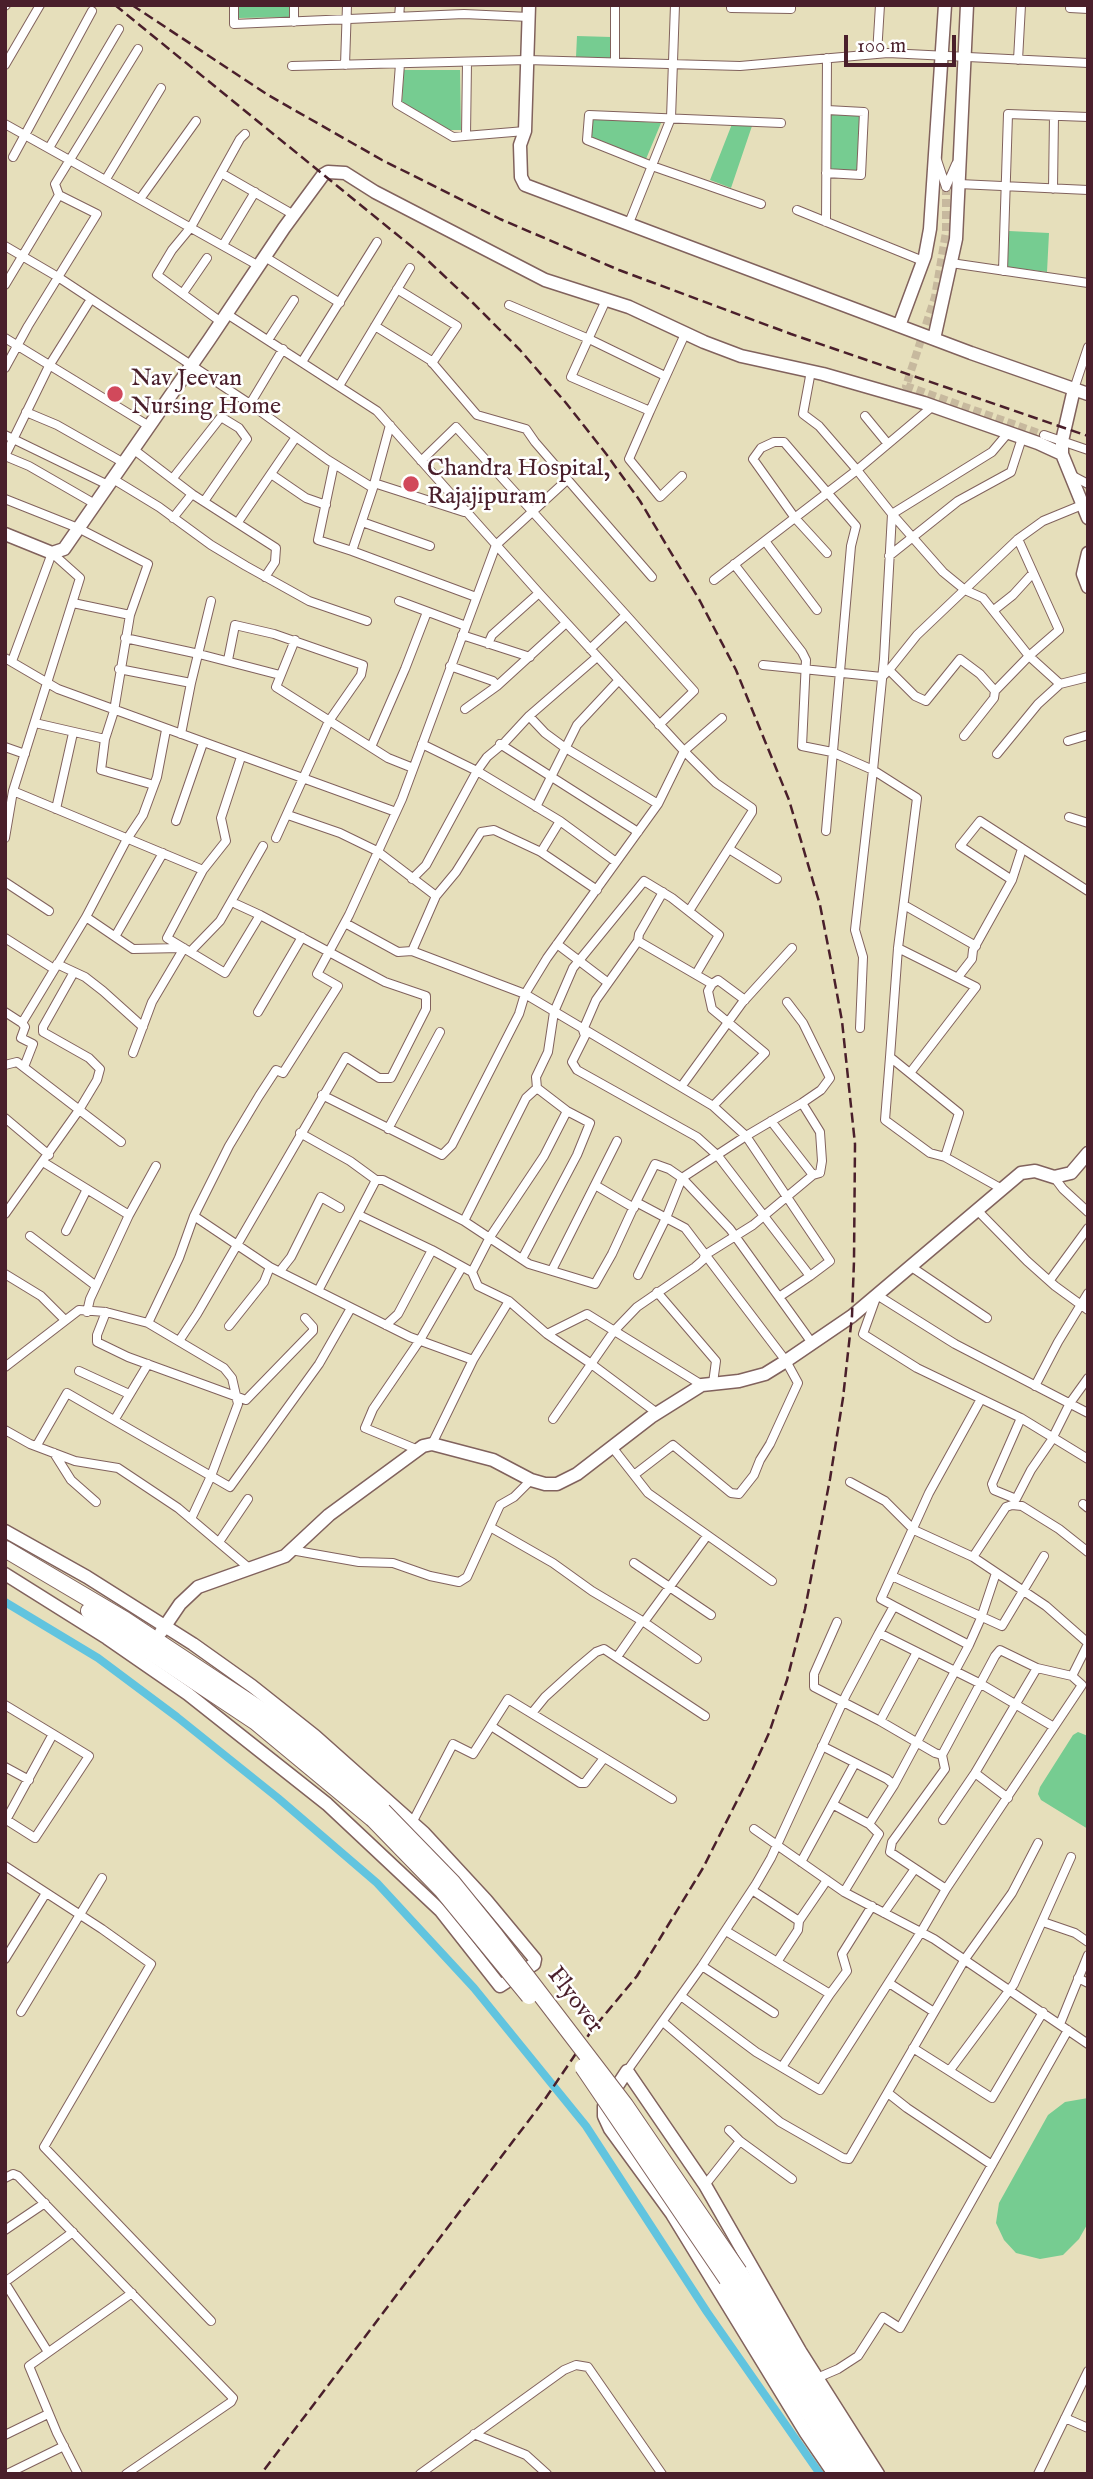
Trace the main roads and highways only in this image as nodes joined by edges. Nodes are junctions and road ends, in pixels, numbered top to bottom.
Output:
1 (5, 1549) edge
2 (5, 1561) edge
3 (102, 1619) junction
4 (107, 1638) road end
5 (214, 1687) junction
6 (188, 1694) road end
7 (733, 2276) junction
8 (847, 2474) edge
9 (863, 2474) edge

1 - 5 highway, Flyover
2 - 3 highway
3 - 4 highway
3 - 5 highway
5 - 6 highway
5 - 7 highway, Flyover, bridge
5 - 7 highway, Flyover, bridge
7 - 8 highway, Flyover
7 - 9 highway, Flyover

